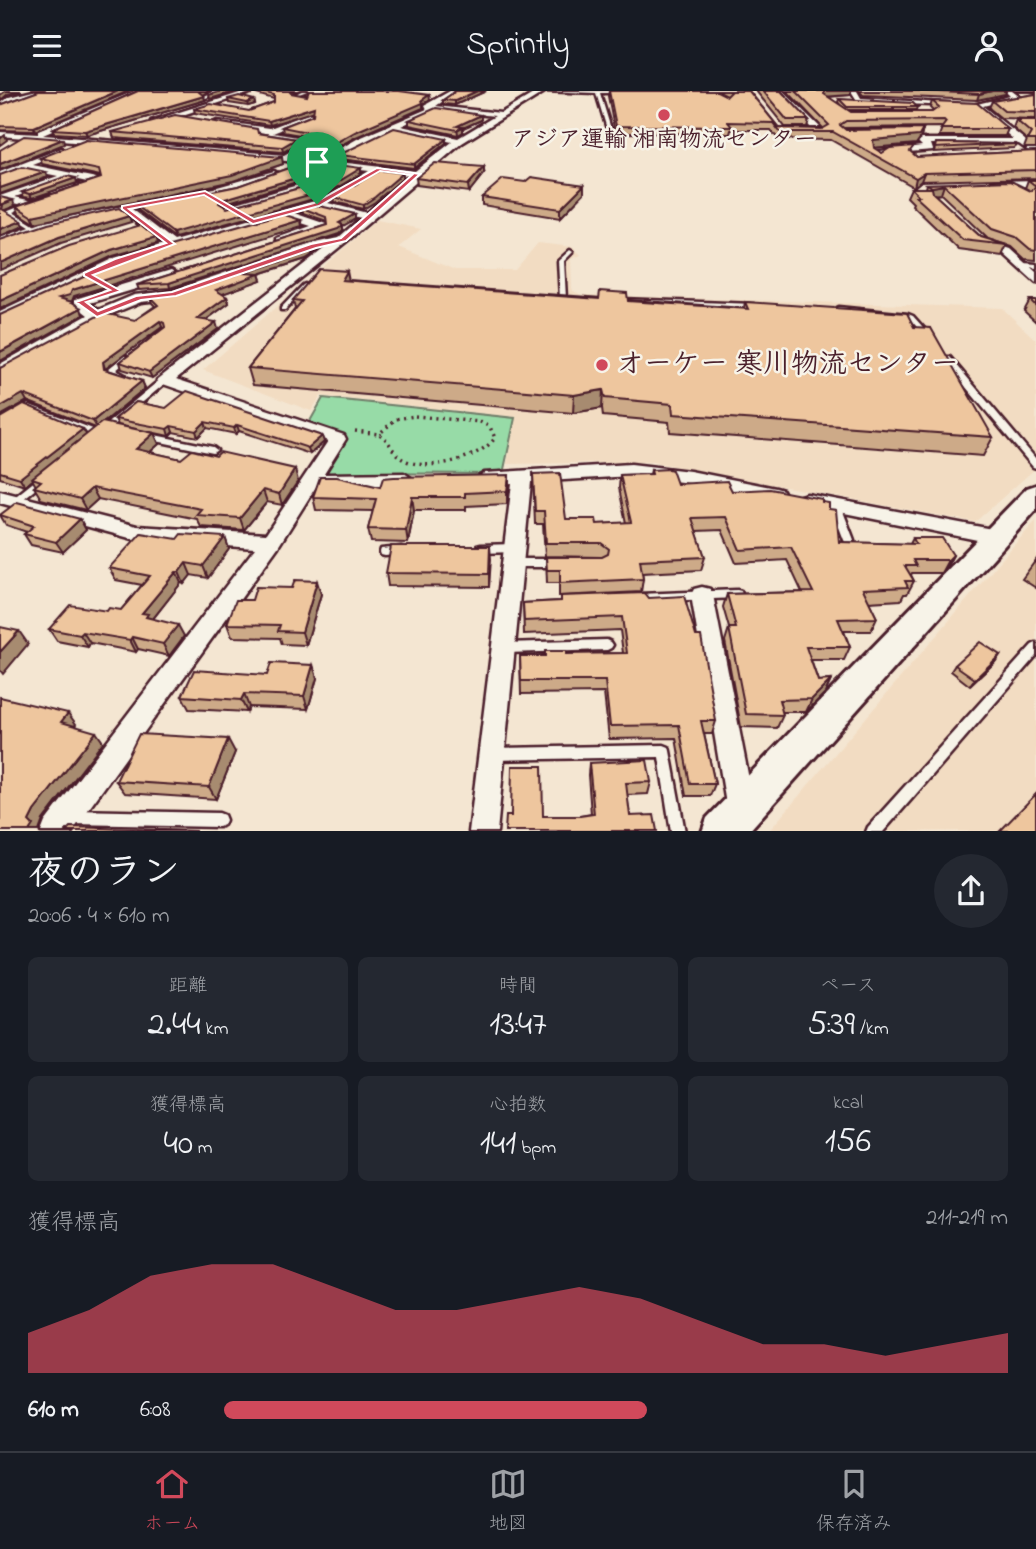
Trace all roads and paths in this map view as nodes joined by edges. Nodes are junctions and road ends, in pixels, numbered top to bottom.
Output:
1 (41, 91) edge
2 (141, 91) edge
3 (217, 91) edge
4 (253, 91) edge
5 (305, 91) edge
6 (455, 91) edge
7 (543, 91) edge
8 (779, 91) edge
9 (854, 91) edge
10 (1007, 91) edge
11 (597, 92) edge
12 (624, 92) edge
13 (240, 95) junction
14 (432, 96) edge
15 (1027, 96) edge
16 (307, 97) edge
17 (446, 97) junction
18 (1017, 97) junction
19 (848, 99) edge
20 (262, 100) edge
21 (858, 100) junction
22 (206, 101) junction
23 (876, 101) junction
24 (779, 102) edge
25 (790, 102) junction
26 (914, 102) junction
27 (977, 105) junction
28 (0, 107) edge
29 (435, 108) junction
30 (236, 109) edge
31 (886, 109) edge
32 (176, 115) junction
33 (310, 115) edge
34 (502, 115) junction
35 (930, 115) edge
36 (198, 119) edge
37 (209, 121) edge
38 (140, 125) edge
39 (395, 127) junction
40 (1009, 127) junction
41 (609, 129) dead end
42 (272, 131) junction
43 (116, 132) edge
44 (795, 132) edge
45 (912, 133) edge
46 (0, 134) edge
47 (31, 134) junction
48 (92, 139) junction
49 (459, 141) junction
50 (1036, 144) edge
51 (7, 146) edge
52 (1023, 146) junction
53 (1036, 153) edge
54 (930, 157) edge
55 (285, 158) junction
56 (309, 160) junction
57 (322, 162) junction
58 (23, 165) junction
59 (379, 169) junction
60 (417, 174) junction
61 (0, 175) edge
62 (68, 175) junction
63 (295, 175) edge
64 (318, 182) junction
65 (1036, 183) edge
66 (1007, 184) junction
67 (982, 185) edge
68 (72, 190) edge
69 (345, 190) junction
70 (1017, 190) edge
71 (205, 193) junction
72 (59, 195) edge
73 (33, 204) junction
74 (317, 204) junction
75 (228, 207) junction
76 (124, 208) junction
77 (283, 213) junction
78 (12, 214) junction
79 (368, 216) junction
80 (0, 220) edge
81 (253, 222) junction
82 (144, 225) junction
83 (35, 228) junction
84 (131, 228) edge
85 (973, 234) edge
86 (344, 239) junction
87 (0, 242) edge
88 (270, 243) edge
89 (171, 244) junction
90 (570, 252) dead end
91 (1030, 265) edge
92 (180, 272) edge
93 (87, 275) junction
94 (1036, 279) edge
95 (313, 280) edge
96 (117, 291) junction
97 (550, 297) edge
98 (563, 299) junction
99 (577, 299) edge
100 (618, 301) edge
101 (768, 306) edge
102 (823, 308) edge
103 (283, 309) dead end
104 (3, 313) edge
105 (97, 314) junction
106 (929, 338) edge
107 (938, 349) edge
108 (131, 355) edge
109 (0, 370) edge
110 (134, 379) edge
111 (146, 383) dead end
112 (162, 383) junction
113 (18, 411) edge
114 (102, 431) junction
115 (119, 431) edge
116 (132, 434) edge
117 (373, 434) dead end
118 (379, 434) junction
119 (88, 443) edge
120 (213, 450) dead end
121 (1036, 465) edge
122 (57, 468) edge
123 (522, 478) junction
124 (420, 479) edge
125 (460, 480) edge
126 (309, 481) junction
127 (1036, 494) edge
128 (8, 499) edge
129 (836, 506) junction
130 (997, 537) junction
131 (849, 540) edge
132 (271, 542) junction
133 (475, 549) edge
134 (411, 551) edge
135 (385, 552) dead end
136 (513, 555) junction
137 (562, 563) edge
138 (751, 594) edge
139 (702, 595) junction
140 (632, 599) edge
141 (607, 645) dead end
142 (503, 648) junction
143 (1036, 648) edge
144 (492, 754) junction
145 (219, 820) dead end
146 (731, 821) edge
147 (61, 824) edge
148 (483, 831) edge
149 (678, 831) edge
150 (873, 831) edge

1 - 28 street
2 - 47 street
3 - 22 lane
4 - 13 street
5 - 16 lane
6 - 17 street
7 - 11 lane
7 - 34 street
8 - 25 street
9 - 21 street
10 - 18 street
11 - 12 lane
11 - 41 lane
13 - 20 street
13 - 22 street
14 - 17 street
15 - 18 street
17 - 29 street
18 - 27 street
19 - 21 street
21 - 23 street
22 - 30 street
22 - 32 street
23 - 26 street
23 - 31 street
24 - 25 street
25 - 44 street
26 - 27 street
26 - 35 street
27 - 40 street
29 - 34 street
29 - 39 street
32 - 36 street
32 - 38 street
33 - 42 street
34 - 49 street
37 - 42 street
39 - 49 street
39 - 57 street
40 - 45 street
40 - 52 street
42 - 55 street
43 - 48 street
46 - 47 street
47 - 48 street
47 - 51 street
48 - 55 street
48 - 58 street
49 - 60 street
50 - 52 street
52 - 53 street
52 - 54 street
55 - 56 street
56 - 57 street
56 - 71 street
57 - 59 street
58 - 61 street
58 - 62 street
59 - 60 street
59 - 69 street
60 - 79 street
62 - 68 street
62 - 73 street
63 - 64 street
64 - 69 street
64 - 75 street
65 - 66 street
66 - 67 street
66 - 70 lane
69 - 74 street
71 - 75 street
71 - 76 street
72 - 73 street
73 - 78 lane
74 - 77 street
74 - 79 street
75 - 81 street
76 - 82 street
76 - 83 street
77 - 81 street
77 - 88 street
78 - 80 lane
78 - 83 lane
79 - 86 street
81 - 89 street
82 - 84 street
82 - 89 street
83 - 87 street
85 - 91 street
86 - 105 street
86 - 112 street
89 - 93 street
90 - 98 lane
91 - 94 street
92 - 96 street
93 - 96 street
93 - 104 street
95 - 103 lane
96 - 105 street
97 - 98 lane
98 - 99 lane
100 - 101 lane
102 - 106 lane
105 - 109 street
107 - 121 lane
108 - 110 lane
111 - 112 lane
112 - 114 lane
112 - 126 street
113 - 114 lane
114 - 115 lane
114 - 119 lane
116 - 120 lane
117 - 118 path
118 - 118 path
122 - 128 lane
123 - 125 street
123 - 129 street
123 - 136 street
124 - 126 street
126 - 132 street
127 - 130 street
128 - 132 street
129 - 130 street
129 - 131 lane
130 - 146 street
132 - 147 street
133 - 136 lane
134 - 135 lane
136 - 137 lane
136 - 142 street
138 - 139 lane
139 - 140 lane
139 - 146 street
141 - 142 lane
142 - 144 street
143 - 150 lane
144 - 148 street
144 - 149 lane
145 - 147 lane

